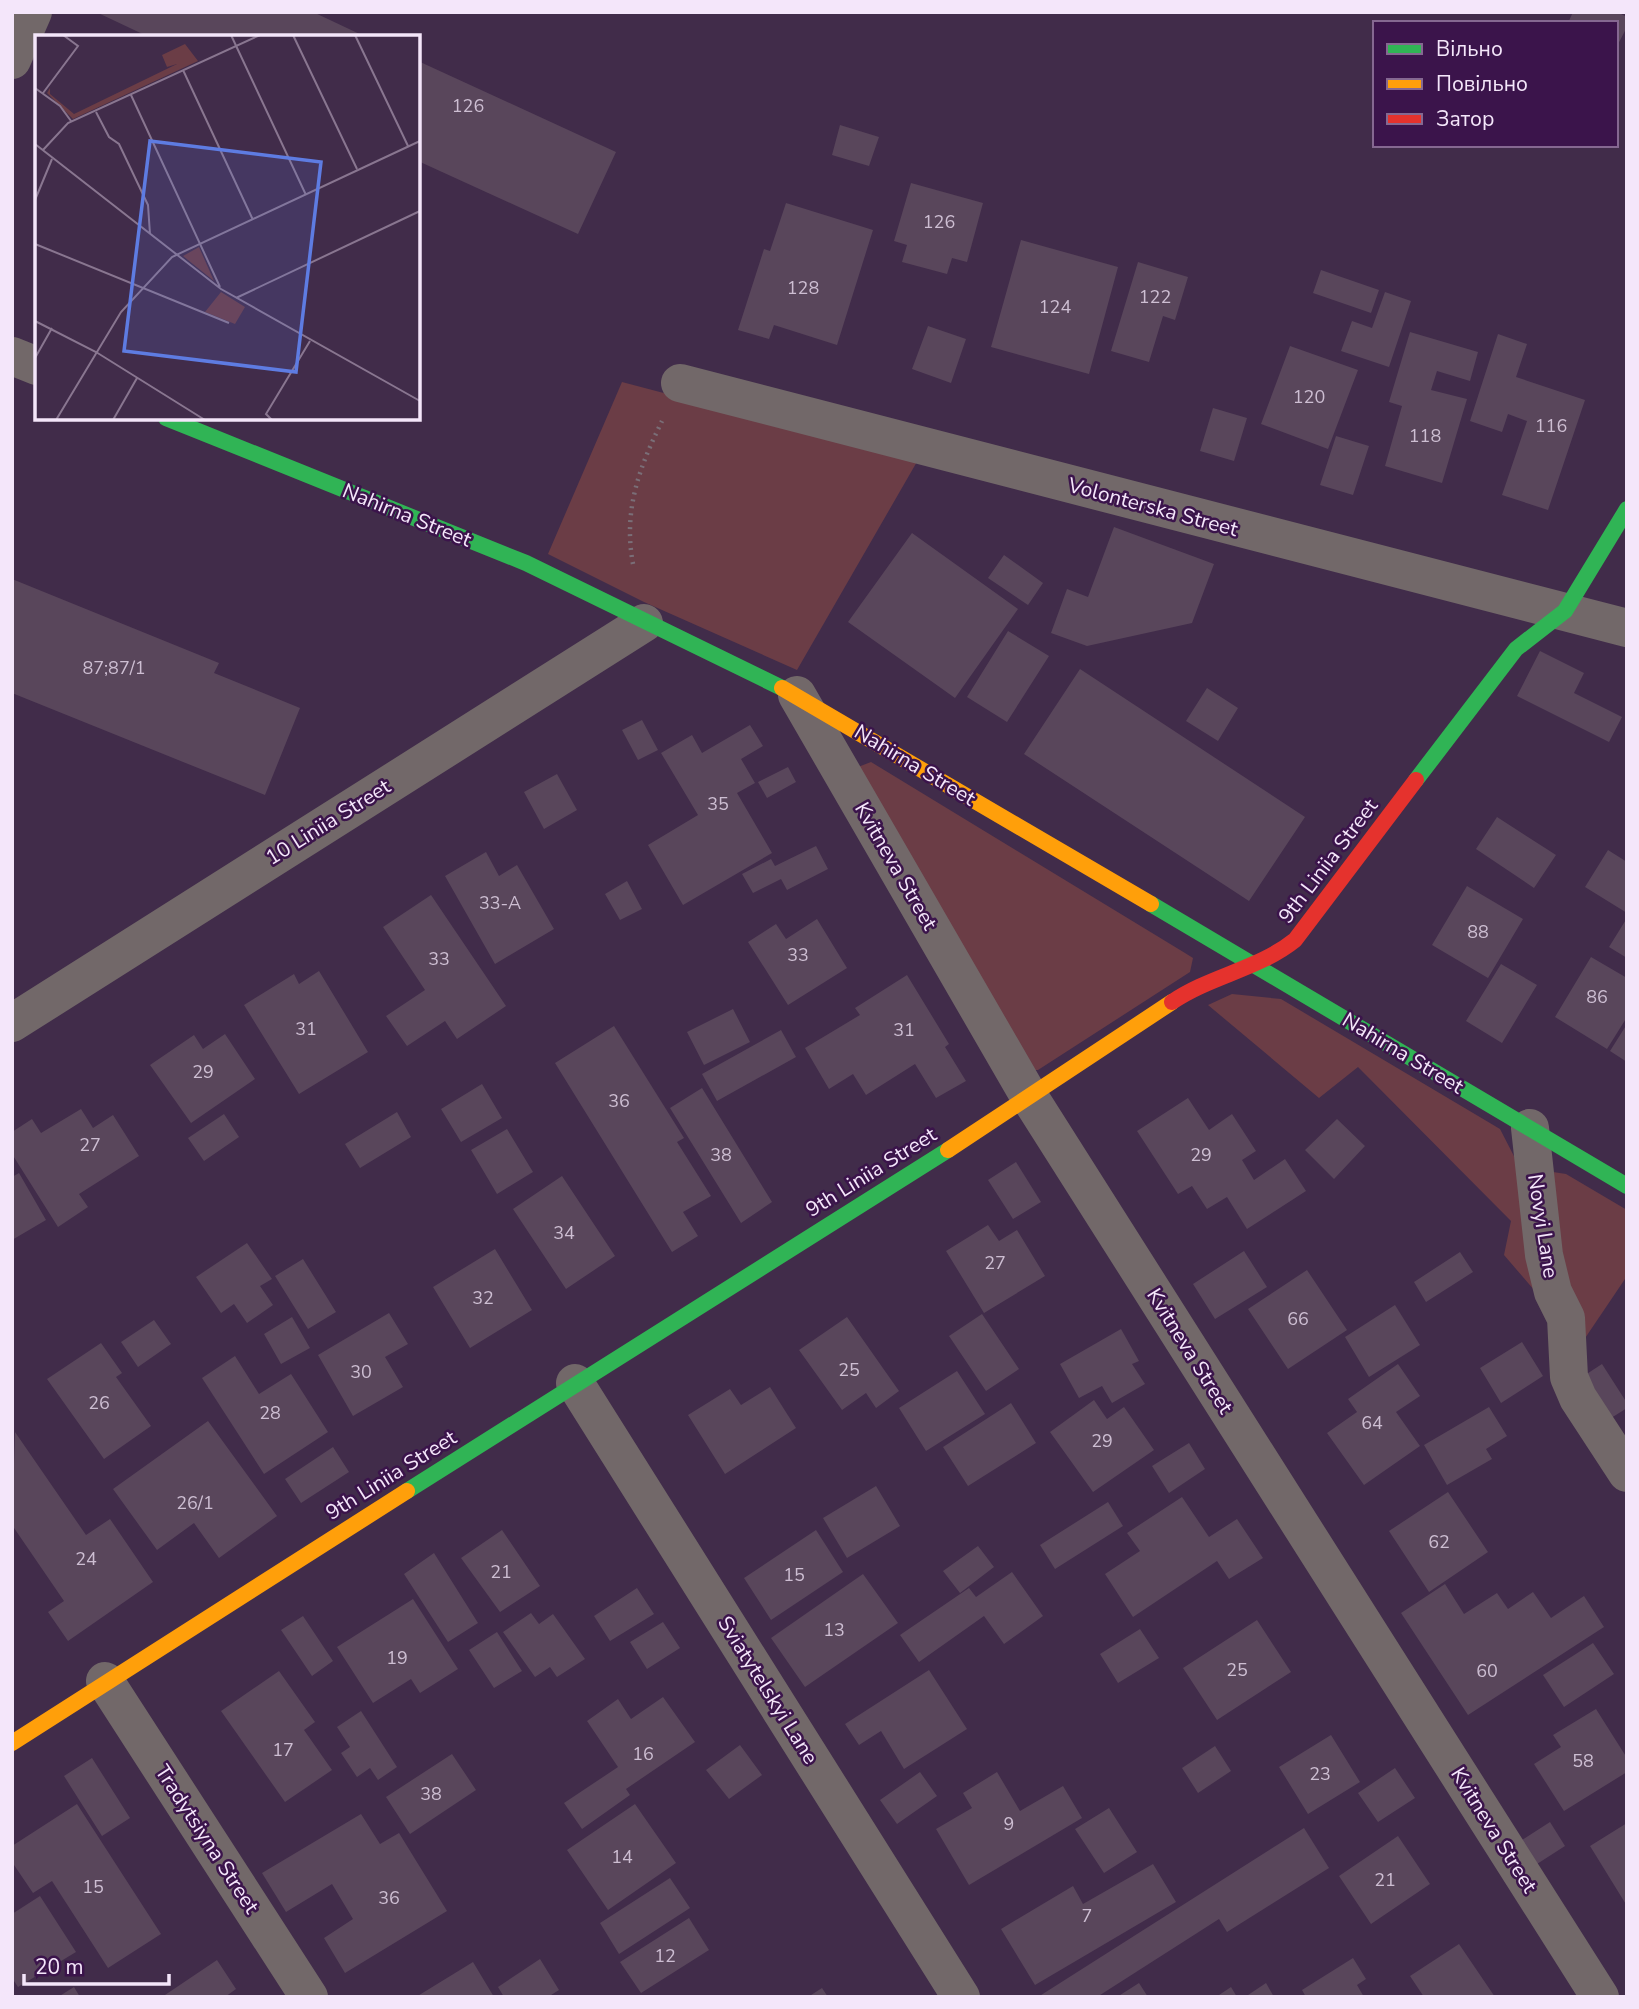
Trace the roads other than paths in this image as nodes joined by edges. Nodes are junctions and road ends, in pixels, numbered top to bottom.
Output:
1 (33, 12) edge
2 (12, 60) edge
3 (12, 356) edge
4 (35, 365) edge
5 (681, 383) road end
6 (171, 420) edge
7 (1627, 509) edge
8 (1565, 611) junction
9 (644, 623) junction
10 (1627, 628) edge
11 (797, 695) junction
12 (1252, 964) junction
13 (12, 1023) edge
14 (1030, 1098) junction
15 (1530, 1128) junction
16 (1627, 1186) edge
17 (575, 1383) junction
18 (1627, 1473) edge
19 (105, 1681) junction
20 (12, 1743) edge
21 (309, 1997) edge
22 (961, 1997) edge
23 (1600, 1997) edge

1 - 2 street
3 - 4 street
5 - 8 street, Volonterska Street
6 - 9 street, Nahirna Street
7 - 8 street, 9th Liniia Street
8 - 10 street, Volonterska Street
8 - 12 street, 9th Liniia Street
9 - 11 street, Nahirna Street
9 - 13 street, 10 Liniia Street
11 - 12 street, Nahirna Street
11 - 14 street, Kvitneva Street
12 - 14 street, 9th Liniia Street
12 - 15 street, Nahirna Street
14 - 17 street, 9th Liniia Street
14 - 23 street, Kvitneva Street
15 - 16 street, Nahirna Street
15 - 18 street, Novyi Lane
17 - 19 street, 9th Liniia Street
17 - 22 street, Sviatytelskyi Lane
19 - 20 street, 9th Liniia Street
19 - 21 street, Tradytsiyna Street

